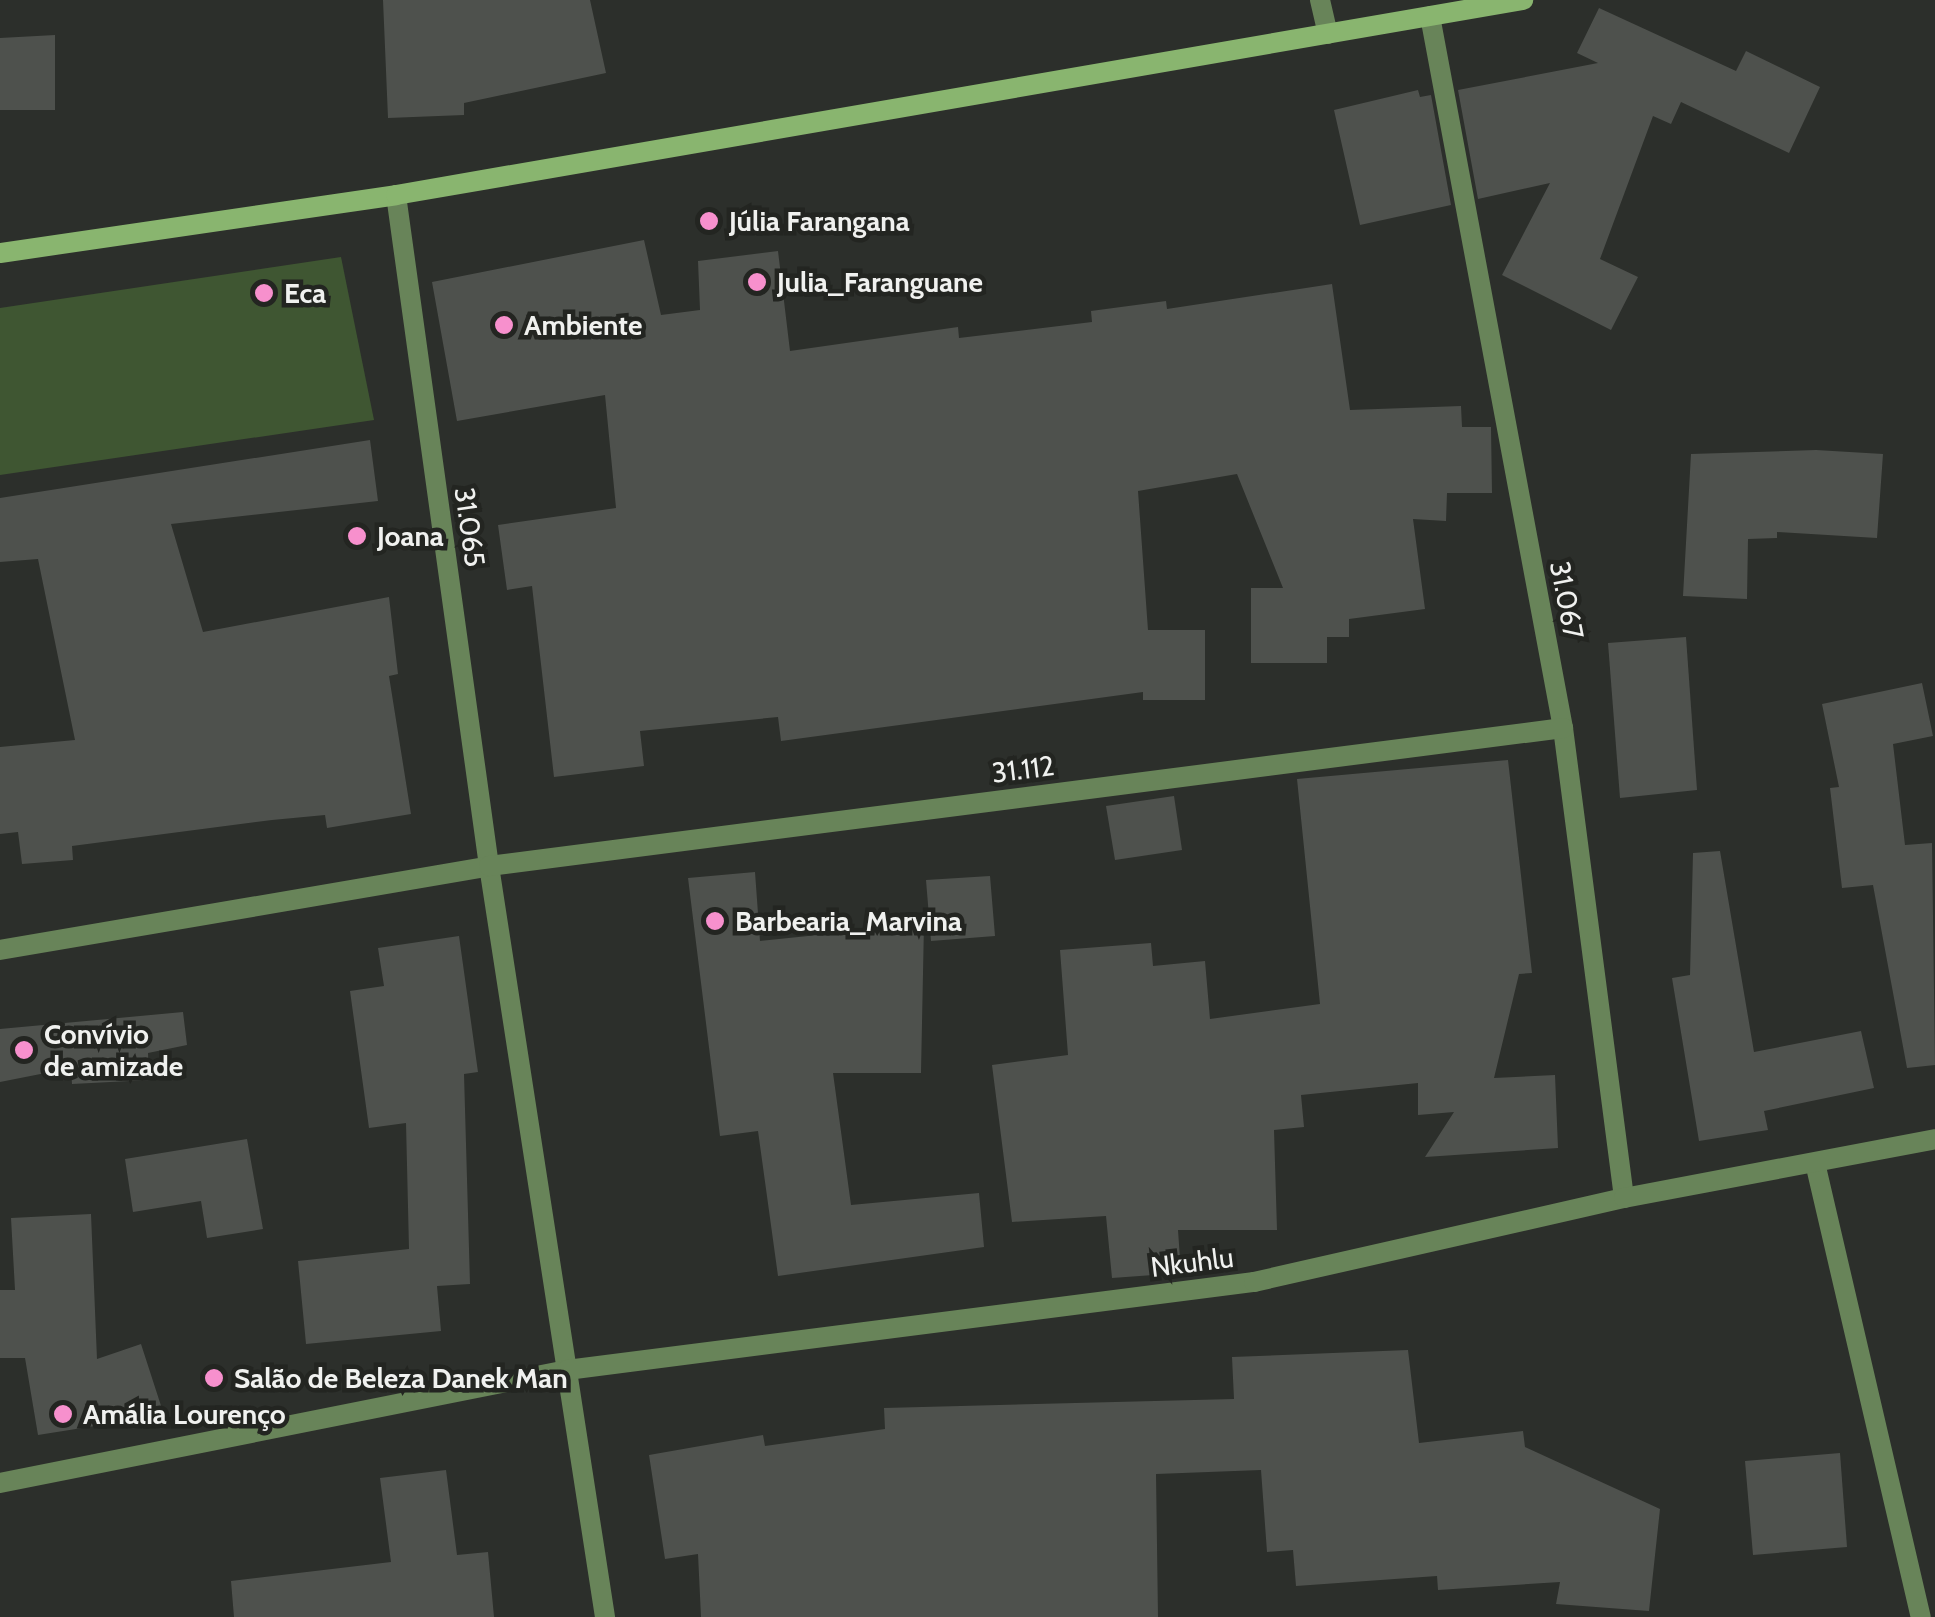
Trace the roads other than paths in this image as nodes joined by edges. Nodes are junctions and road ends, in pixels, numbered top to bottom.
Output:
1 (1320, 0) edge
2 (1523, 0) edge
3 (1430, 16) junction
4 (1328, 34) junction
5 (396, 195) junction
6 (0, 253) edge
7 (1563, 728) junction
8 (489, 866) junction
9 (0, 950) edge
10 (1935, 1140) edge
11 (1816, 1166) junction
12 (1624, 1198) junction
13 (567, 1370) junction
14 (0, 1484) edge
15 (606, 1617) edge
16 (1921, 1617) edge

1 - 4 street
2 - 3 street
3 - 4 street
3 - 7 street, 31.067
4 - 5 street
5 - 6 street
5 - 8 street, 31.065
7 - 8 street, 31.112
7 - 12 street, 31.067
8 - 9 street, 31.112
8 - 13 street, 31.065
10 - 11 street, Nkuhlu
11 - 12 street, Nkuhlu
11 - 16 street
12 - 13 street, Nkuhlu
13 - 14 street, Nkuhlu
13 - 15 street, 31.065

